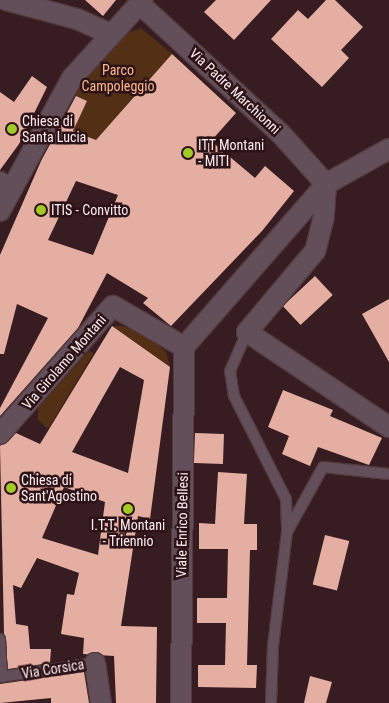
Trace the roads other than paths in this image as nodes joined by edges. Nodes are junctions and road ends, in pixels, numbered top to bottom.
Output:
1 (6, 0) edge
2 (142, 2) edge
3 (111, 34) junction
4 (389, 150) edge
5 (5, 183) edge
6 (326, 184) junction
7 (0, 211) edge
8 (247, 332) junction
9 (184, 347) junction
10 (389, 426) edge
11 (0, 434) edge
12 (389, 474) edge
13 (287, 532) junction
14 (0, 639) edge
15 (95, 662) joint
16 (1, 677) edge
17 (101, 703) edge
18 (181, 703) edge
19 (271, 703) edge

1 - 3 street
2 - 3 street
2 - 6 street, Via Padre Marchionni
3 - 5 street
4 - 6 street
5 - 7 street
6 - 8 street
6 - 9 street
8 - 10 street
8 - 13 lane
9 - 11 street, Via Girolamo Montani
9 - 18 street, Viale Enrico Bellesi
12 - 13 lane
13 - 19 lane
14 - 16 lane
15 - 16 lane, Via Corsica
15 - 17 street, Via Corsica

